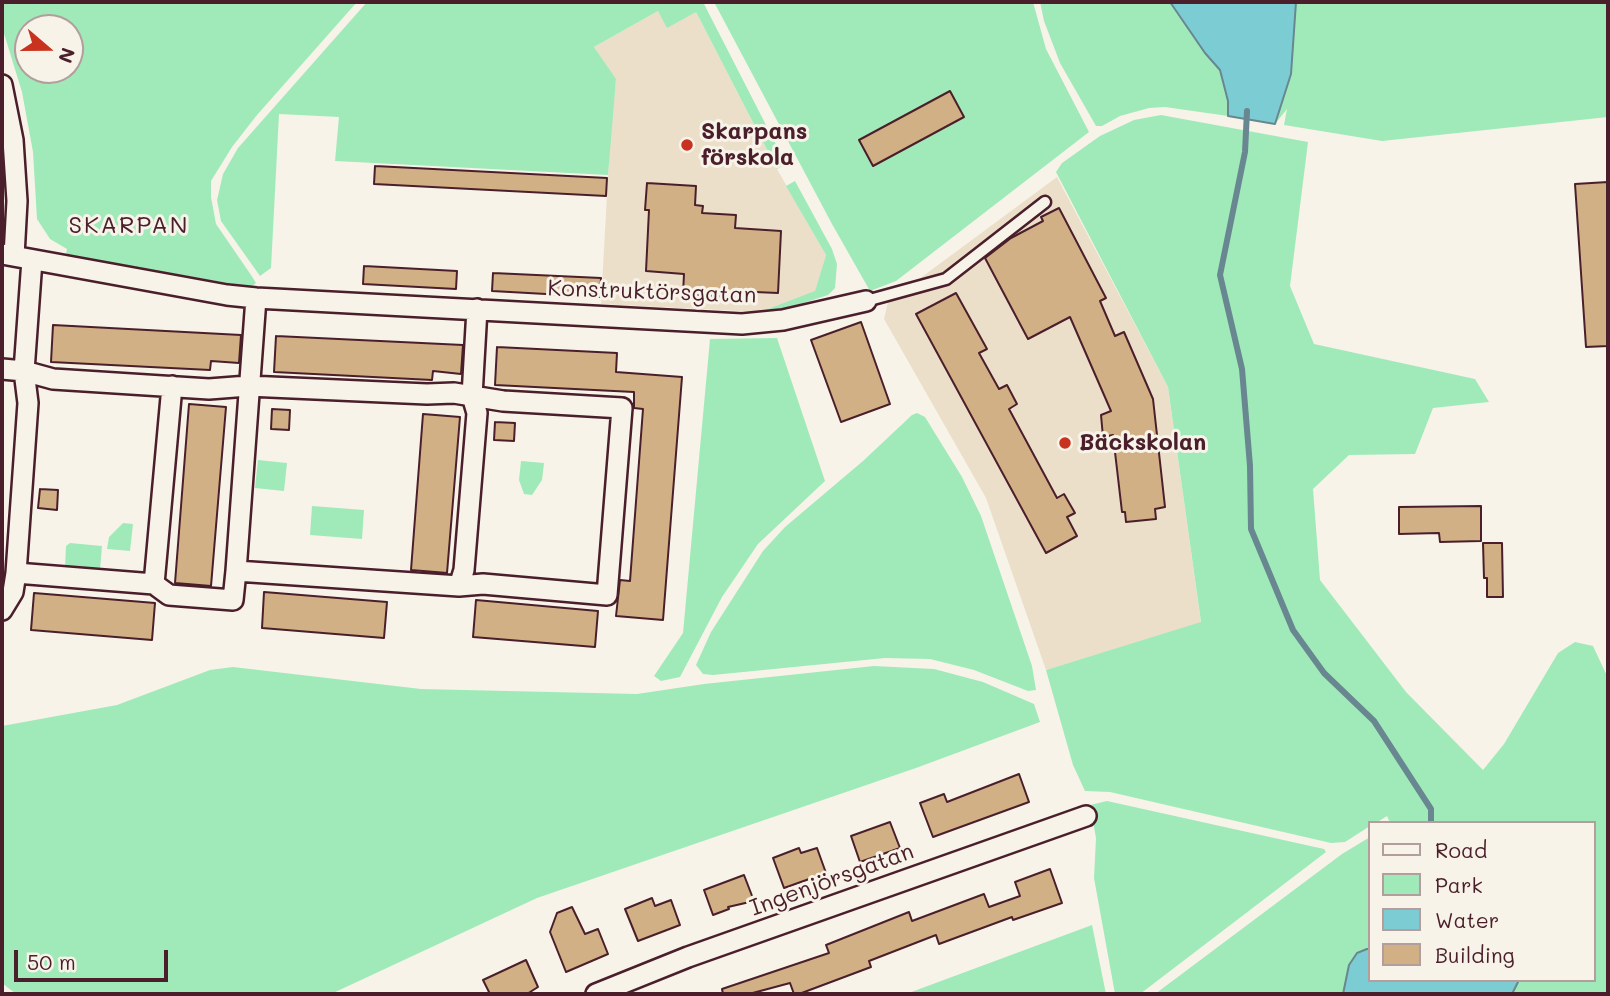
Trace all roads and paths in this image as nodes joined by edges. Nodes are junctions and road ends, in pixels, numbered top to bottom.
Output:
1 (2, 85) edge
2 (1045, 202) dead end
3 (16, 257) edge
4 (256, 298) junction
5 (866, 301) joint
6 (477, 309) junction
7 (2, 369) edge
8 (24, 371) junction
9 (172, 386) junction
10 (248, 386) junction
11 (472, 396) junction
12 (236, 571) junction
13 (16, 573) junction
14 (154, 584) junction
15 (458, 586) junction
16 (2, 610) edge
17 (1086, 816) dead end
18 (596, 994) edge

1 - 3 street
2 - 5 lane
3 - 4 street, Konstruktörsgatan
3 - 8 street
4 - 6 street, Konstruktörsgatan
4 - 10 street
5 - 6 street, Konstruktörsgatan
6 - 11 street
7 - 8 street
8 - 9 street
8 - 13 street
9 - 10 street
9 - 14 street
10 - 11 street
10 - 12 street
11 - 15 street
11 - 15 street
12 - 14 street
12 - 15 street
13 - 14 street
13 - 16 street
17 - 18 street, Ingenjörsgatan

